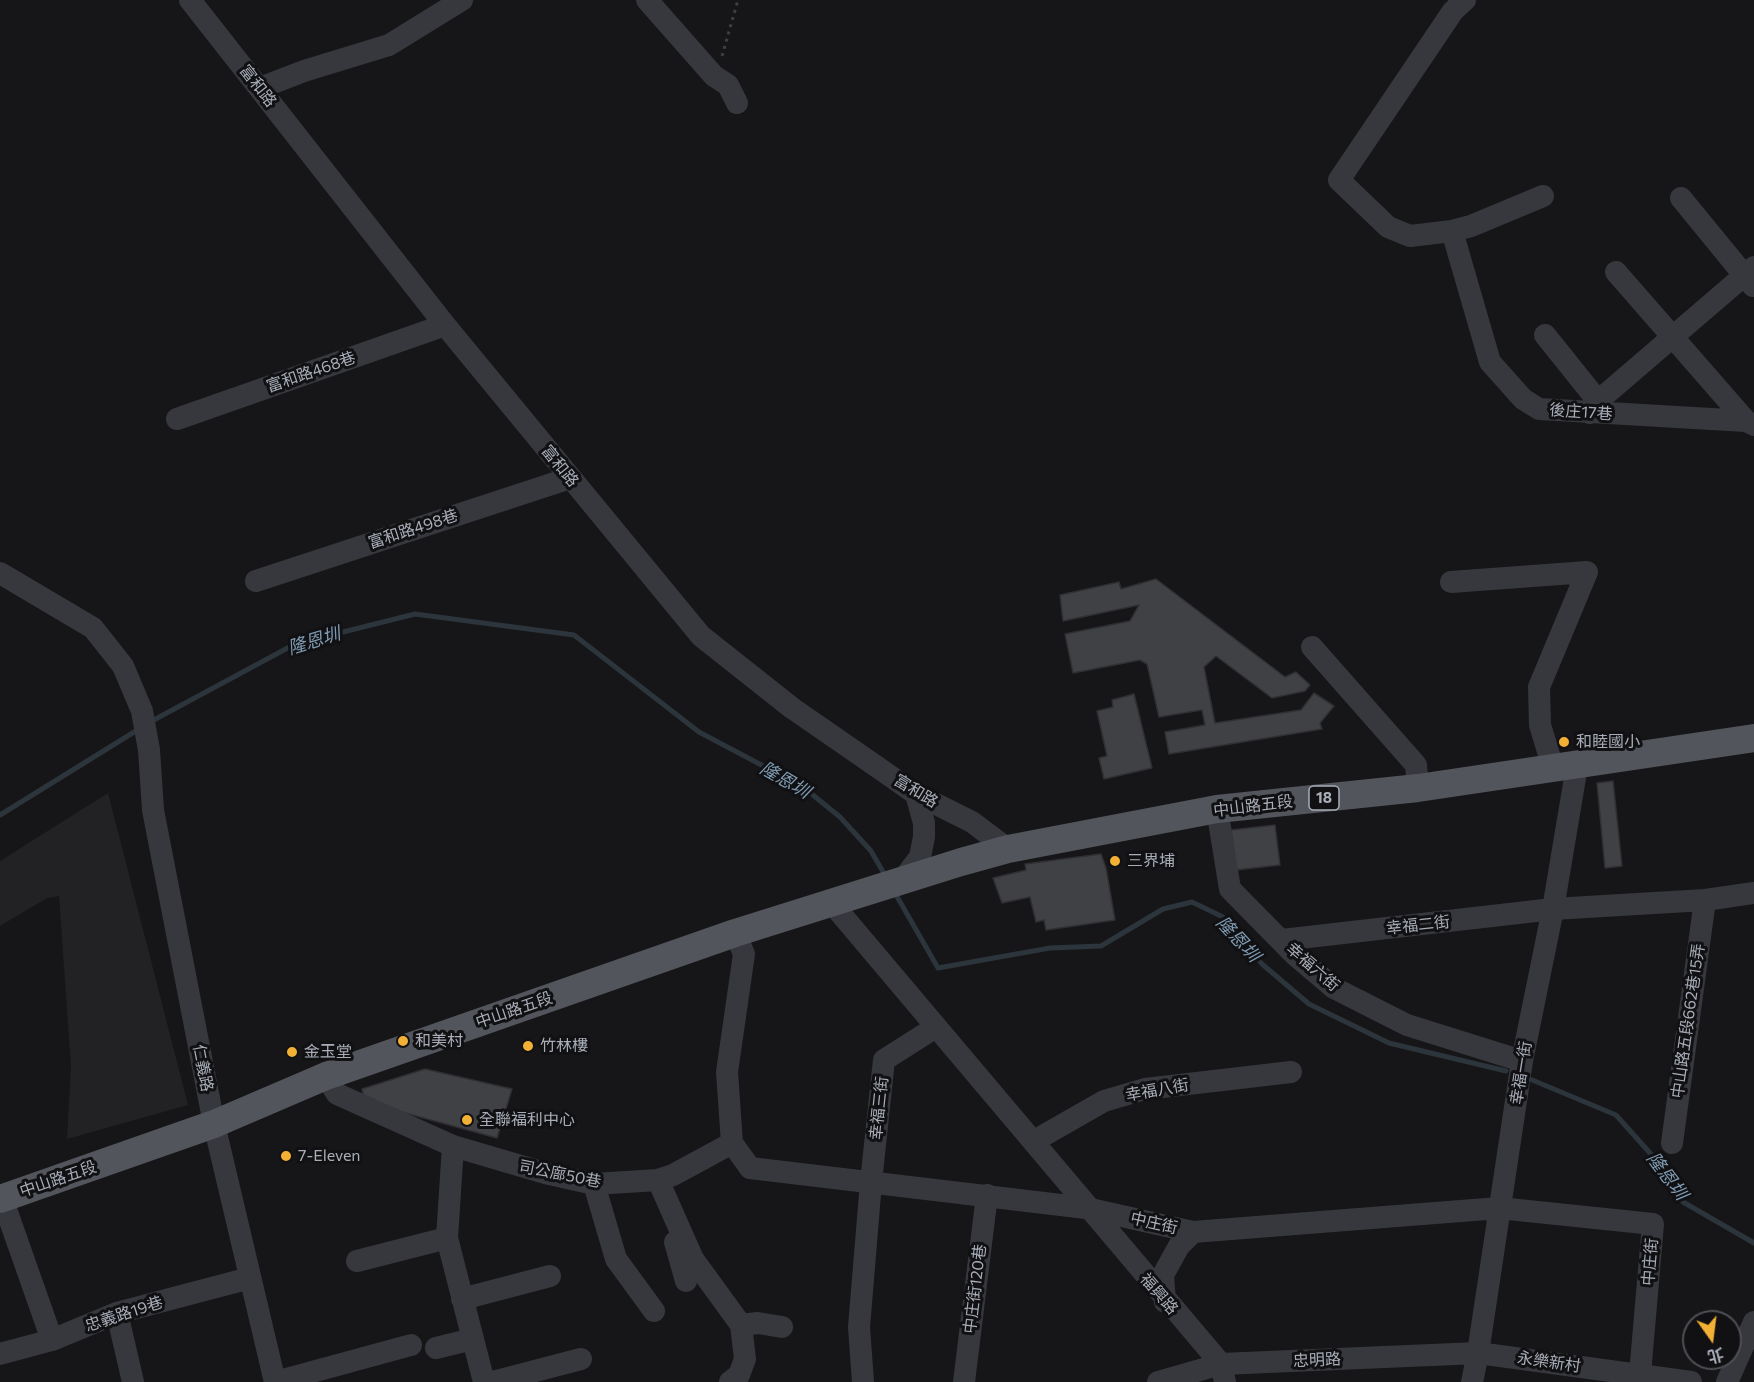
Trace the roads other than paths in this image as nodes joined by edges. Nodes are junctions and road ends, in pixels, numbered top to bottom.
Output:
1 (190, 0) edge
2 (462, 0) edge
3 (647, 0) edge
4 (1465, 0) edge
5 (260, 88) junction
6 (737, 104) dead end
7 (1543, 196) dead end
8 (1681, 198) dead end
9 (1452, 231) junction
10 (1616, 272) dead end
11 (1751, 277) edge
12 (445, 325) junction
13 (1545, 335) dead end
14 (1671, 338) junction
15 (1594, 407) junction
16 (177, 419) dead end
17 (1750, 423) edge
18 (570, 478) junction
19 (0, 573) edge
20 (256, 581) dead end
21 (1451, 582) dead end
22 (1312, 647) dead end
23 (1754, 738) edge
24 (1565, 767) junction
25 (1418, 788) junction
26 (916, 794) junction
27 (1217, 809) junction
28 (1008, 849) junction
29 (901, 879) junction
30 (1754, 893) edge
31 (1705, 900) junction
32 (830, 901) junction
33 (1553, 909) junction
34 (735, 933) junction
35 (1282, 940) junction
36 (936, 1027) junction
37 (1522, 1061) junction
38 (1291, 1072) dead end
39 (326, 1076) junction
40 (214, 1124) junction
41 (1034, 1141) junction
42 (732, 1143) junction
43 (1672, 1143) dead end
44 (453, 1146) junction
45 (658, 1180) junction
46 (871, 1182) junction
47 (594, 1184) junction
48 (987, 1195) junction
49 (1, 1199) edge
50 (1086, 1208) junction
51 (1499, 1208) junction
52 (1193, 1232) junction
53 (447, 1238) junction
54 (357, 1261) dead end
55 (550, 1276) dead end
56 (250, 1278) junction
57 (686, 1281) dead end
58 (462, 1299) junction
59 (1166, 1302) junction
60 (654, 1311) dead end
61 (117, 1313) junction
62 (1754, 1322) edge
63 (741, 1325) junction
64 (782, 1327) dead end
65 (472, 1339) junction
66 (52, 1340) junction
67 (411, 1345) dead end
68 (436, 1348) dead end
69 (1478, 1353) junction
70 (0, 1354) edge
71 (581, 1359) dead end
72 (1223, 1373) edge
73 (1640, 1374) junction
74 (133, 1382) edge
75 (275, 1382) edge
76 (484, 1382) edge
77 (493, 1382) edge
78 (730, 1382) edge
79 (863, 1382) edge
80 (964, 1382) edge
81 (1158, 1382) edge
82 (1472, 1382) edge
83 (1691, 1382) edge
84 (1727, 1382) edge

1 - 5 street, 富和路
2 - 5 street
3 - 6 street
4 - 9 street
5 - 12 street, 富和路
7 - 9 street
8 - 11 street
9 - 15 street, 後庄17巷
10 - 14 street
11 - 14 street
12 - 16 street, 富和路468巷
12 - 18 street, 富和路
13 - 15 street
14 - 15 street
14 - 17 street
15 - 17 street, 後庄17巷
18 - 20 street, 富和路498巷
18 - 26 street, 富和路
19 - 40 street, 仁義路
21 - 24 street
22 - 25 street
23 - 24 main road, 中山路五段 / 18
24 - 25 main road, 中山路五段 / 18
24 - 33 street, 幸福一街
25 - 27 main road, 中山路五段 / 18
26 - 28 street, 富和路
26 - 29 street
27 - 28 main road, 中山路五段 / 18
27 - 35 street, 幸福六街
28 - 29 main road, 中山路五段 / 18
29 - 32 main road, 中山路五段 / 18
30 - 31 street
31 - 33 street
31 - 43 street, 中山路五段662巷15弄
32 - 34 main road, 中山路五段 / 18
32 - 36 street, 福興路
33 - 35 street, 幸福二街
33 - 37 street, 幸福一街
34 - 39 main road, 中山路五段 / 18
34 - 42 street
35 - 37 street, 幸福六街
36 - 41 street, 福興路
36 - 46 street, 幸福三街
37 - 51 street, 幸福一街
38 - 41 street, 幸福八街
39 - 40 main road, 中山路五段 / 18
39 - 44 street, 司公廍50巷
40 - 49 main road, 中山路五段 / 18
40 - 56 street, 仁義路
41 - 50 street, 福興路
42 - 45 street, 司公廍50巷
42 - 46 street, 中庄街
44 - 47 street, 司公廍50巷
44 - 53 street
45 - 47 street, 司公廍50巷
45 - 57 street
45 - 63 street
46 - 48 street, 中庄街
46 - 79 street
47 - 60 street
48 - 50 street, 中庄街
48 - 80 street, 中庄街120巷
49 - 66 street
50 - 52 street, 中庄街
50 - 59 street, 福興路
51 - 52 street, 中庄街
51 - 69 street, 幸福一街
51 - 73 street, 中庄街
52 - 59 street
53 - 54 street
53 - 58 street
55 - 58 street
56 - 61 street, 忠義路19巷
56 - 75 street, 仁義路
58 - 65 street
59 - 72 street, 福興路
61 - 66 street, 忠義路19巷
61 - 74 street
62 - 84 street
63 - 64 street
63 - 78 street
65 - 68 street
65 - 76 street
66 - 70 street, 忠義路19巷
67 - 75 street
69 - 72 street, 忠明路
69 - 73 street, 永樂新村
69 - 82 street, 幸福一街
71 - 77 street
72 - 81 street, 忠明路
73 - 83 street, 永樂新村

